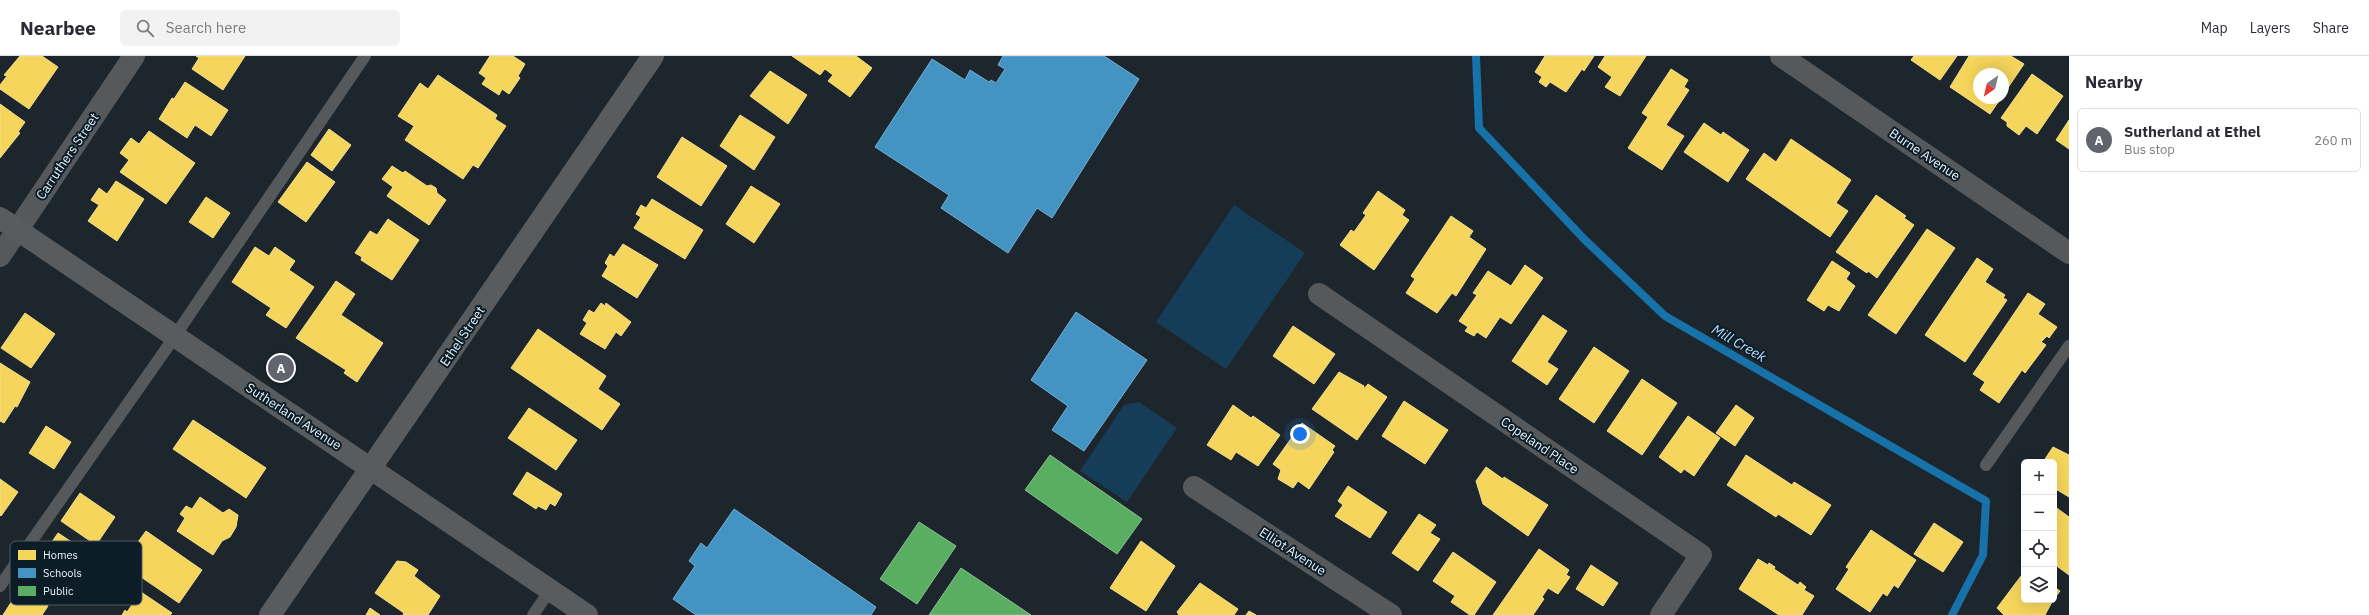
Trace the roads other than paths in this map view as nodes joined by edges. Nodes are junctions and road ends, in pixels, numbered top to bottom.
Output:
1 (134, 56) edge
2 (365, 56) edge
3 (653, 56) edge
4 (1781, 56) edge
5 (0, 218) edge
6 (18, 230) junction
7 (2069, 253) edge
8 (0, 256) edge
9 (1319, 294) dead end
10 (174, 337) junction
11 (2069, 346) edge
12 (1986, 465) dead end
13 (372, 468) junction
14 (1194, 487) dead end
15 (31, 541) edge
16 (10, 572) edge
17 (0, 586) edge
18 (550, 590) junction
19 (270, 615) edge
20 (533, 615) edge
21 (587, 615) edge
22 (1391, 615) edge
23 (1661, 615) edge

1 - 6 street, Carruthers Street
2 - 10 lane
3 - 13 street, Ethel Street
4 - 7 street, Burne Avenue
5 - 6 street, Sutherland Avenue
6 - 8 street, Carruthers Street
6 - 10 street, Sutherland Avenue
9 - 23 street, Copeland Place
10 - 13 street, Sutherland Avenue
10 - 15 lane
11 - 12 lane
13 - 18 street, Sutherland Avenue
13 - 19 street, Ethel Street
14 - 22 street, Elliot Avenue
16 - 17 lane
18 - 20 lane
18 - 21 street, Sutherland Avenue

